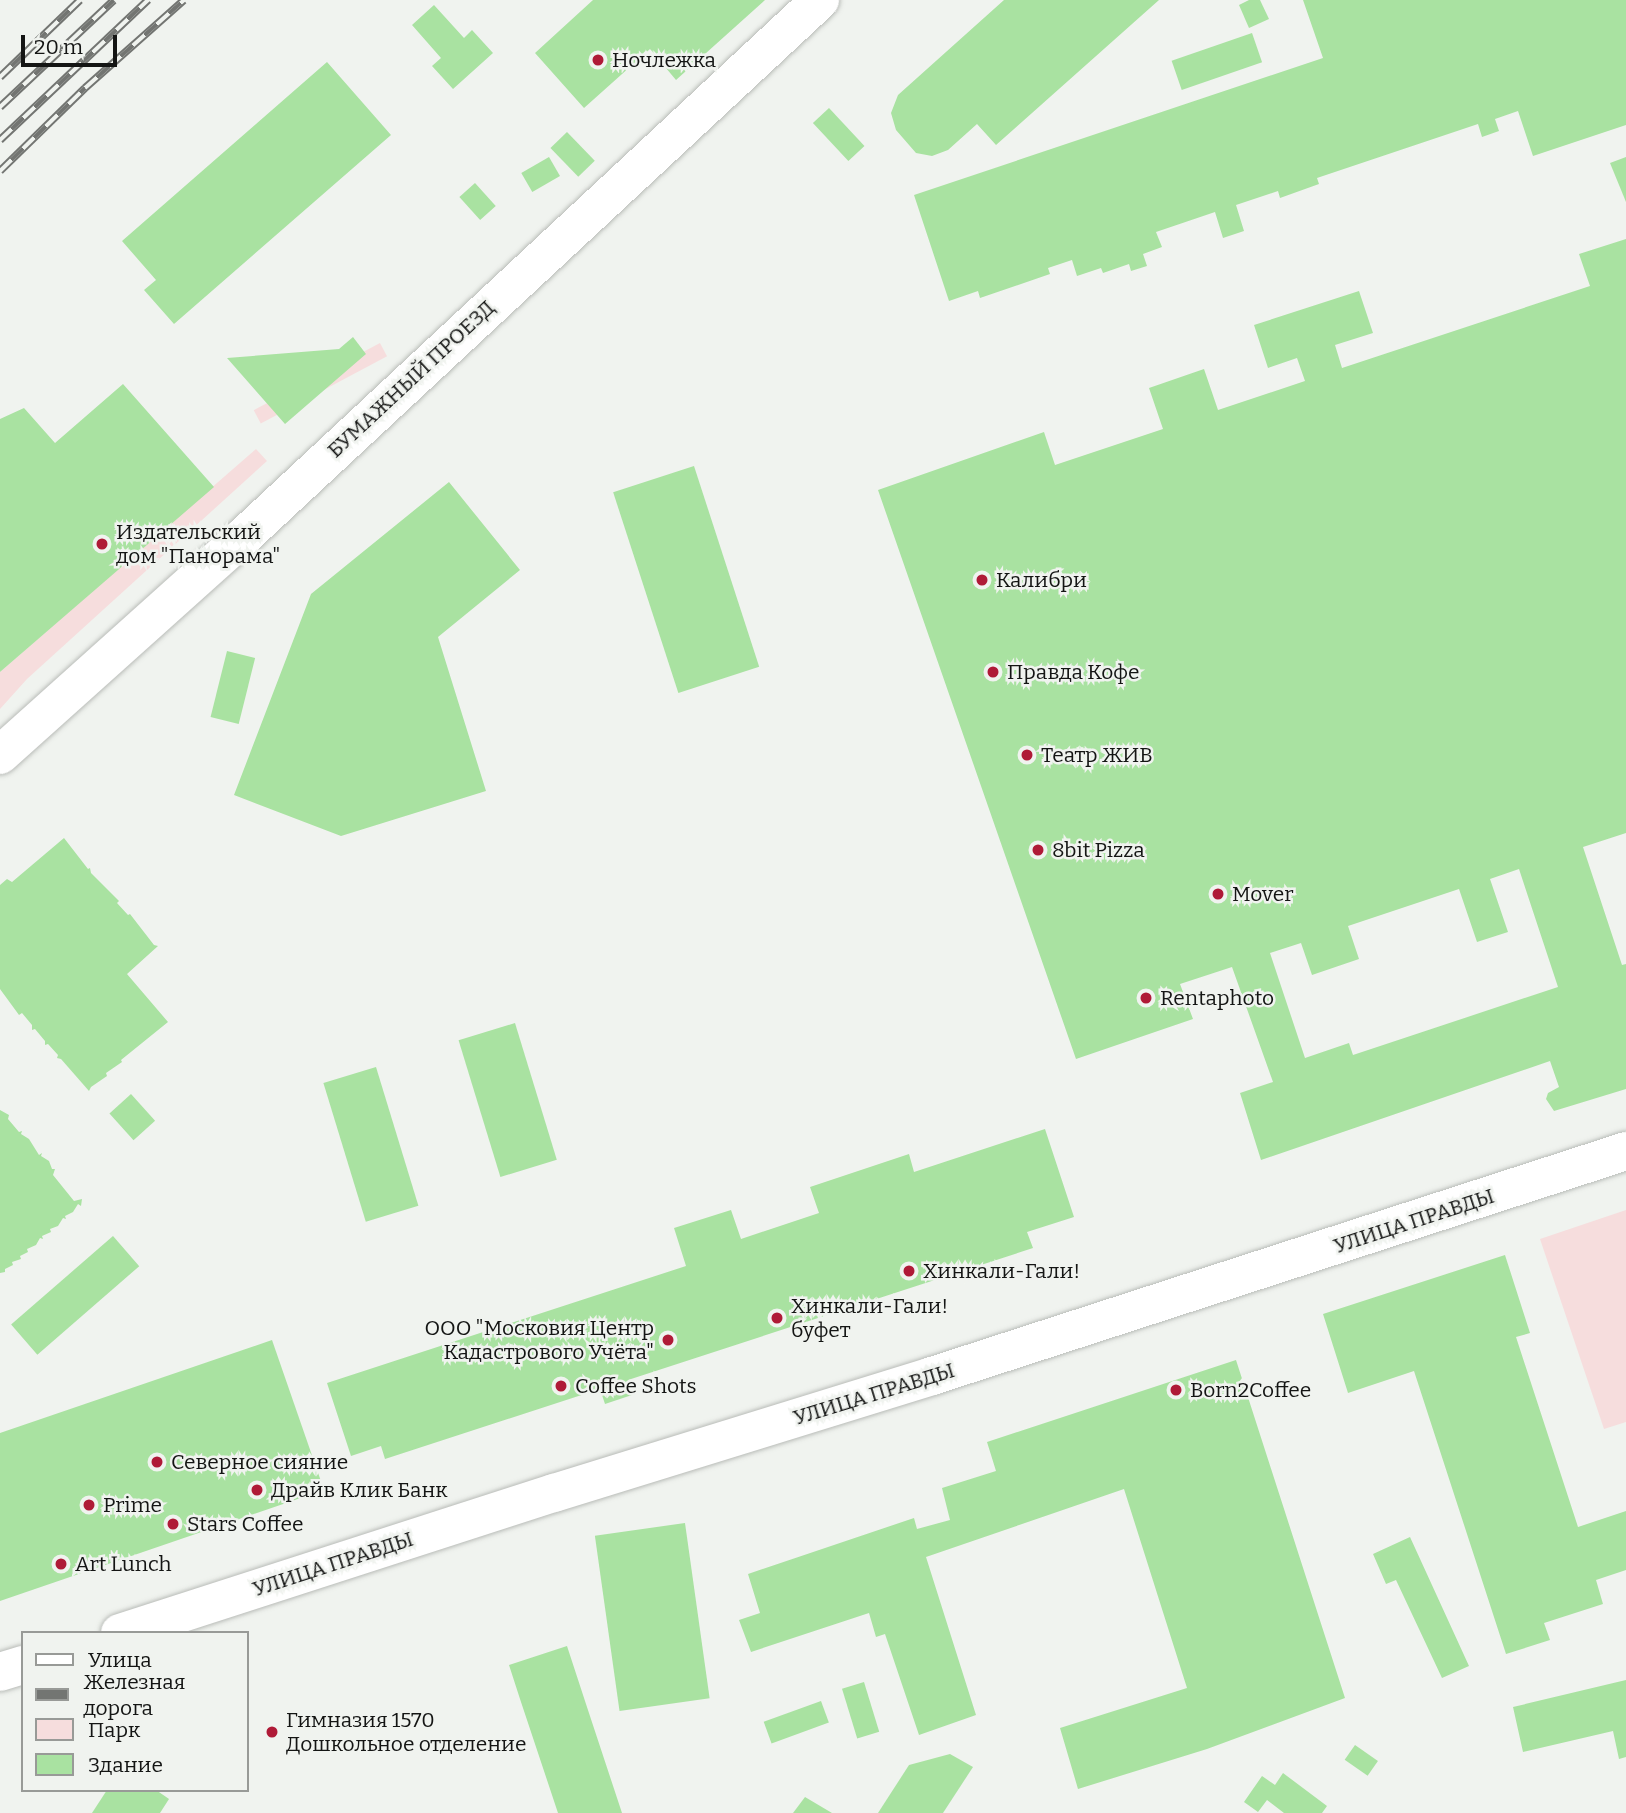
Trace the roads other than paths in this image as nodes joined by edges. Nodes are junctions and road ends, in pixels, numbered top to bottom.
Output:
1 (820, 0) edge
2 (0, 755) edge
3 (1626, 1151) edge
4 (126, 1631) edge
5 (21, 1666) edge
6 (0, 1672) edge

1 - 2 street, БУМАЖНЫЙ ПРОЕЗД
3 - 4 street, УЛИЦА ПРАВДЫ
5 - 6 street

